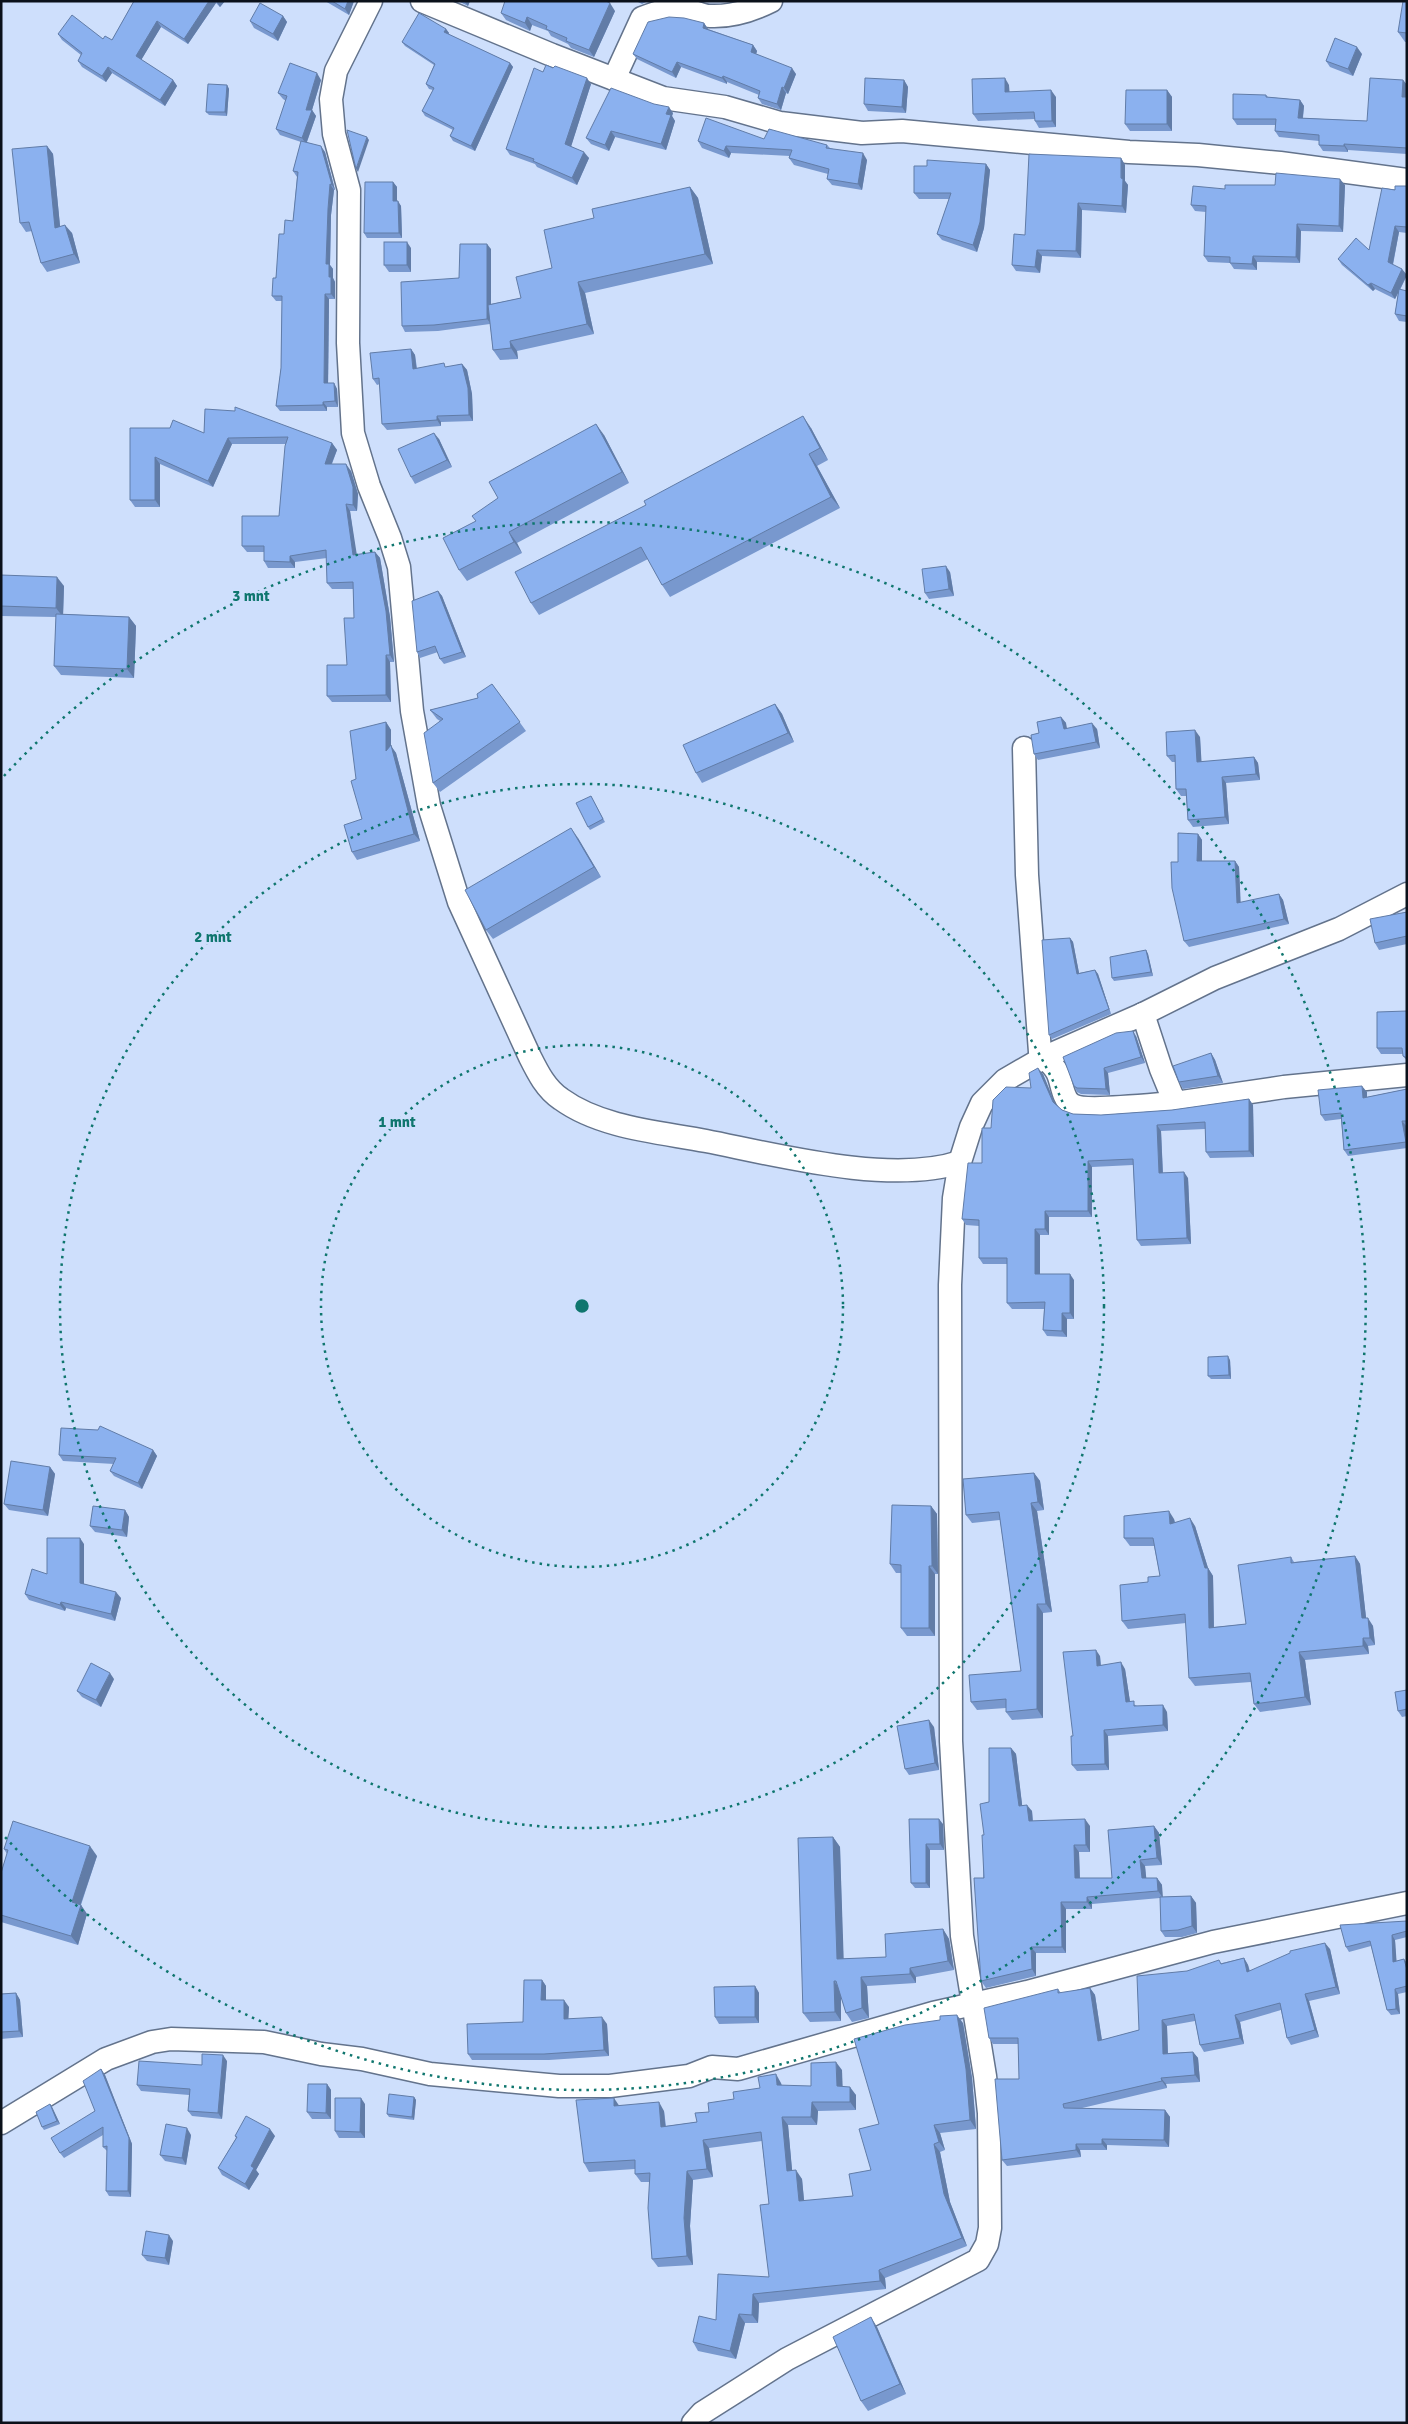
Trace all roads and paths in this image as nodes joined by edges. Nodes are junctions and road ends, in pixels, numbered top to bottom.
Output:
1 (371, 1) edge
2 (422, 1) edge
3 (771, 1) edge
4 (614, 79) junction
5 (1407, 180) edge
6 (1024, 748) dead end
7 (1407, 894) edge
8 (1144, 1014) junction
9 (1045, 1057) junction
10 (1407, 1075) edge
11 (1175, 1103) junction
12 (960, 1162) junction
13 (1407, 1903) edge
14 (973, 2003) junction
15 (1, 2122) edge
16 (693, 2423) edge

1 - 12 street
2 - 4 street
3 - 4 street
4 - 5 street
6 - 9 street
7 - 8 street
8 - 9 street
8 - 11 street
9 - 11 street
9 - 12 street
10 - 11 street
12 - 14 street
13 - 14 street
14 - 15 street
14 - 16 street

